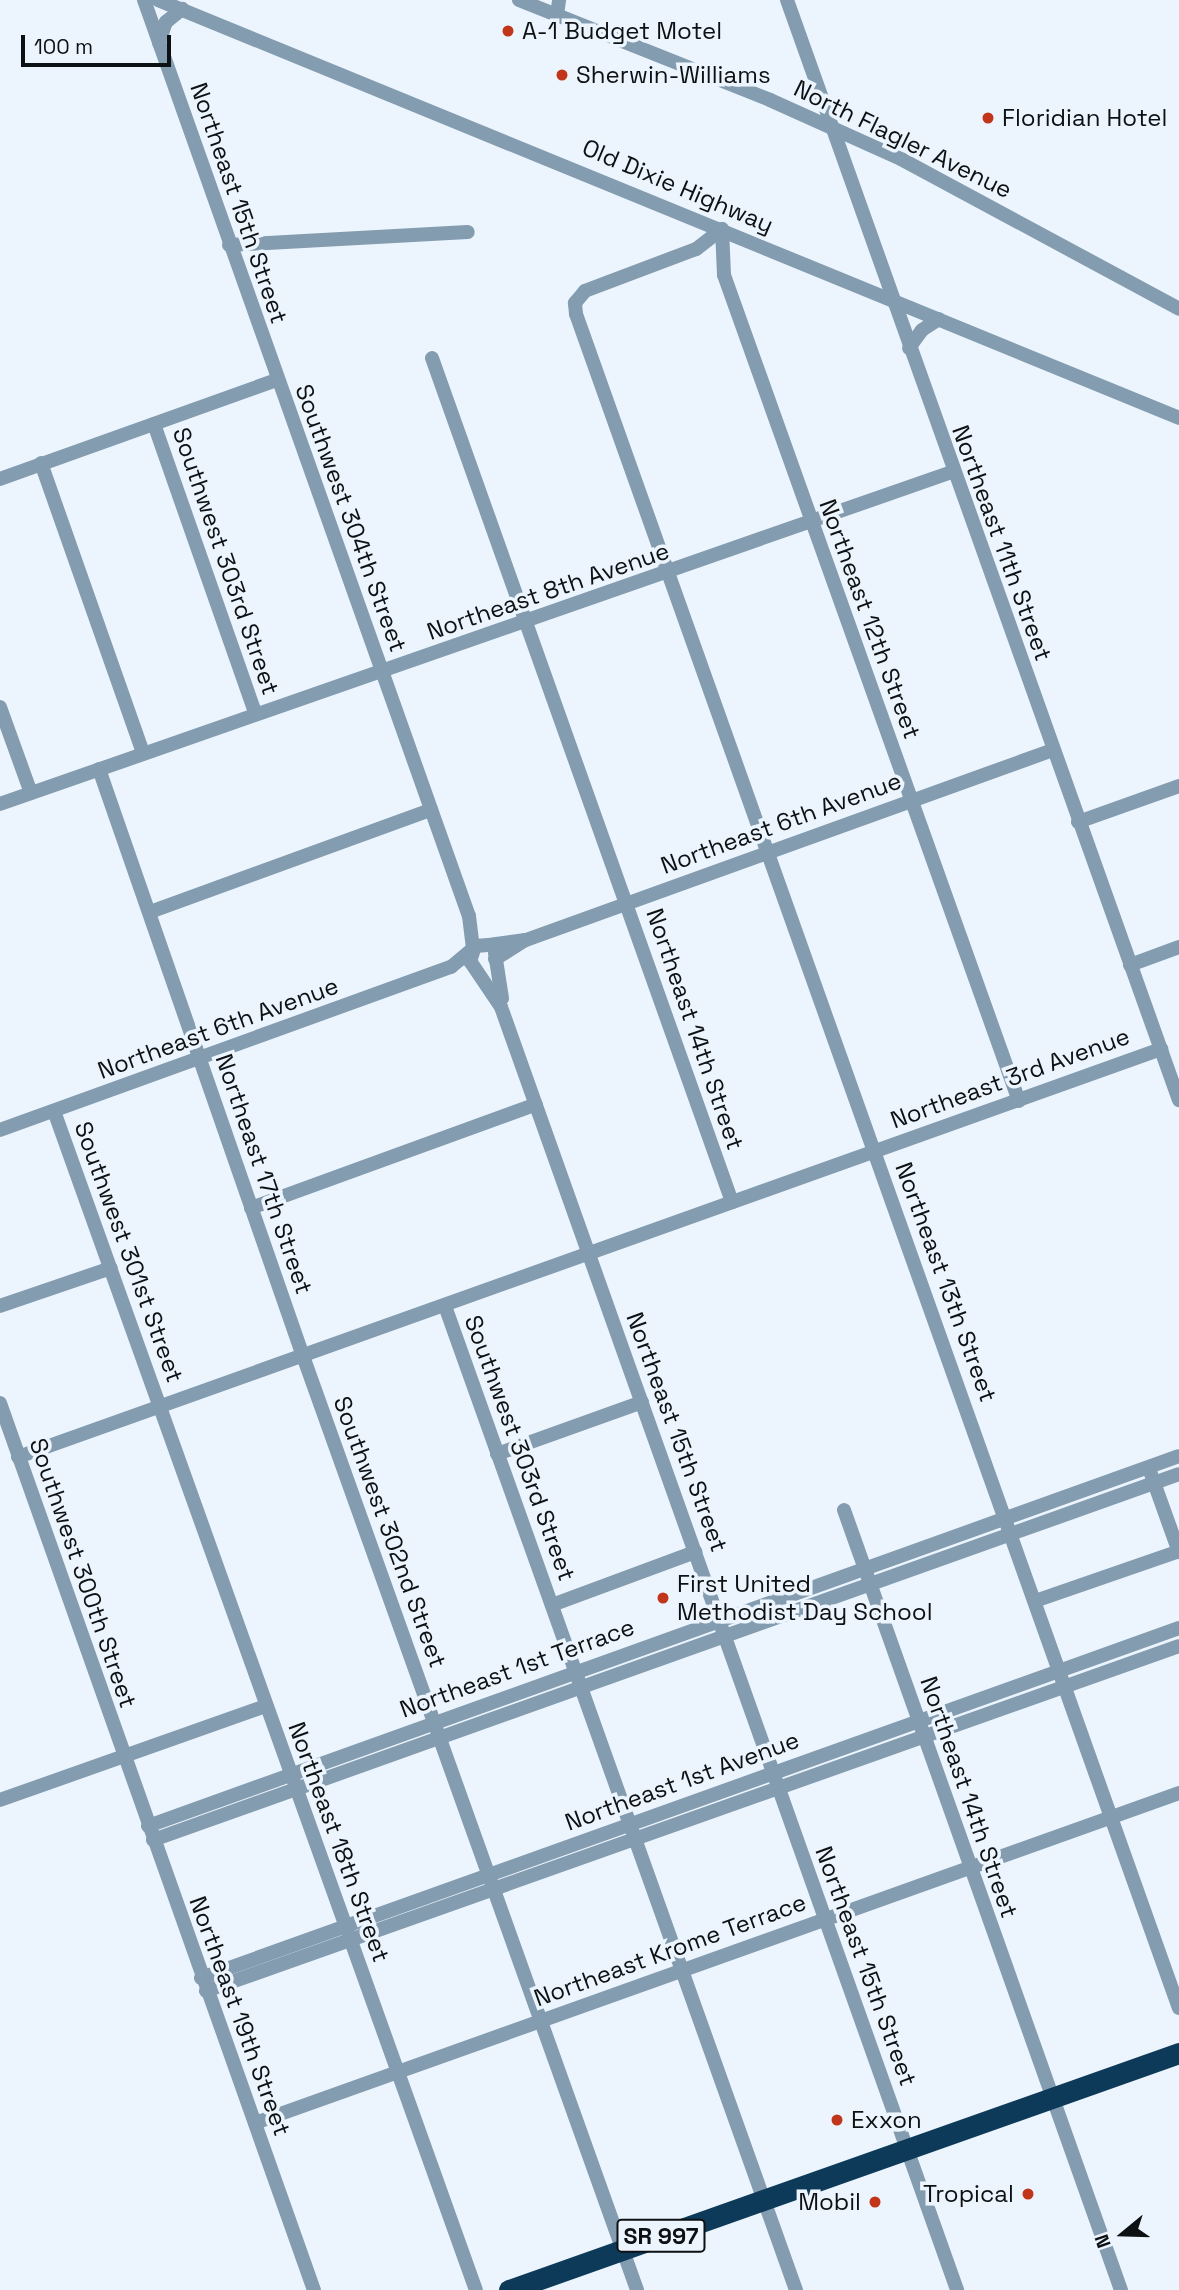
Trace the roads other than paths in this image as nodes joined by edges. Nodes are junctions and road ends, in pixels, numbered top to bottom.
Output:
1 (144, 0) edge
2 (158, 0) edge
3 (519, 0) edge
4 (787, 0) edge
5 (558, 8) edge
6 (182, 9) junction
7 (159, 44) junction
8 (832, 127) junction
9 (722, 229) junction
10 (468, 232) dead end
11 (229, 245) junction
12 (892, 300) junction
13 (1179, 309) edge
14 (939, 319) junction
15 (909, 348) junction
16 (432, 358) dead end
17 (277, 380) junction
18 (1179, 418) edge
19 (154, 424) junction
20 (41, 463) junction
21 (952, 472) junction
22 (0, 479) edge
23 (811, 522) junction
24 (669, 572) junction
25 (527, 623) junction
26 (382, 671) junction
27 (0, 707) edge
28 (256, 713) junction
29 (1053, 750) junction
30 (143, 753) junction
31 (99, 769) junction
32 (1179, 786) edge
33 (31, 793) junction
34 (911, 800) junction
35 (0, 804) edge
36 (431, 810) junction
37 (1078, 822) junction
38 (769, 852) junction
39 (627, 904) junction
40 (150, 912) junction
41 (469, 916) junction
42 (526, 940) junction
43 (489, 945) junction
44 (1179, 947) edge
45 (472, 949) junction
46 (495, 960) junction
47 (1130, 965) junction
48 (451, 967) junction
49 (477, 968) junction
50 (501, 1007) junction
51 (1161, 1049) junction
52 (201, 1059) junction
53 (1179, 1100) edge
54 (1019, 1101) junction
55 (536, 1104) junction
56 (54, 1111) junction
57 (0, 1130) edge
58 (875, 1151) junction
59 (732, 1202) junction
60 (251, 1208) junction
61 (589, 1253) junction
62 (111, 1268) junction
63 (0, 1306) edge
64 (445, 1306) junction
65 (303, 1356) junction
66 (642, 1402) junction
67 (0, 1403) edge
68 (160, 1408) junction
69 (498, 1454) junction
70 (1179, 1456) edge
71 (18, 1457) junction
72 (1149, 1467) junction
73 (1179, 1474) edge
74 (1154, 1483) junction
75 (844, 1510) dead end
76 (1009, 1526) junction
77 (695, 1552) junction
78 (1179, 1552) edge
79 (864, 1568) junction
80 (870, 1584) junction
81 (1035, 1601) junction
82 (552, 1605) junction
83 (719, 1619) junction
84 (1179, 1628) edge
85 (725, 1635) junction
86 (1179, 1646) edge
87 (575, 1671) junction
88 (1061, 1671) junction
89 (581, 1686) junction
90 (1066, 1686) junction
91 (266, 1706) junction
92 (918, 1721) junction
93 (435, 1723) junction
94 (440, 1737) junction
95 (924, 1737) junction
96 (124, 1757) junction
97 (773, 1772) junction
98 (293, 1782) junction
99 (779, 1788) junction
100 (1179, 1793) edge
101 (0, 1800) edge
102 (1113, 1817) junction
103 (630, 1824) junction
104 (151, 1833) junction
105 (635, 1839) junction
106 (970, 1868) junction
107 (488, 1875) junction
108 (493, 1890) junction
109 (825, 1919) junction
110 (348, 1933) junction
111 (682, 1970) junction
112 (204, 1985) junction
113 (1179, 2008) edge
114 (540, 2021) junction
115 (1179, 2053) edge
116 (396, 2072) junction
117 (1053, 2098) junction
118 (255, 2123) junction
119 (908, 2149) junction
120 (765, 2199) junction
121 (623, 2250) junction
122 (314, 2290) edge
123 (476, 2290) edge
124 (509, 2290) edge
125 (637, 2290) edge
126 (796, 2290) edge
127 (957, 2290) edge
128 (1121, 2290) edge

1 - 7 street, Northeast 15th Street
2 - 6 street, Old Dixie Highway
3 - 5 street, North Flagler Avenue
4 - 8 street, Northeast 11th Street
5 - 8 street, North Flagler Avenue
6 - 7 street
6 - 9 street, Old Dixie Highway
7 - 11 street, Northeast 15th Street
8 - 12 street, Northeast 11th Street
8 - 13 street, North Flagler Avenue
9 - 12 street, Old Dixie Highway
9 - 23 street, Northeast 12th Street
9 - 24 street, Northeast 13th Street
10 - 11 street
11 - 17 street, Northeast 15th Street
12 - 14 street, Old Dixie Highway
12 - 15 street, Northeast 11th Street
14 - 15 street
14 - 18 street, Old Dixie Highway
15 - 21 street, Northeast 11th Street
16 - 25 street, Northeast 14th Street
17 - 19 street
17 - 26 street, Southwest 304th Street
19 - 20 street
19 - 28 street, Southwest 303rd Street
20 - 22 street
20 - 30 street
21 - 23 street, Northeast 8th Avenue
21 - 29 street, Northeast 11th Street
23 - 24 street, Northeast 8th Avenue
23 - 34 street, Northeast 12th Street
24 - 25 street, Northeast 8th Avenue
24 - 38 street, Northeast 13th Street
25 - 26 street, Northeast 8th Avenue
25 - 39 street, Northeast 14th Street
26 - 28 street, Northeast 8th Avenue
26 - 36 street
27 - 33 street
28 - 30 street, Northeast 8th Avenue
29 - 34 street, Northeast 6th Avenue
29 - 37 street, Northeast 11th Street
30 - 31 street, Northeast 8th Avenue
31 - 33 street, Northeast 8th Avenue
31 - 40 street, Northeast 17th Street
32 - 37 street
33 - 35 street, Northeast 8th Avenue
34 - 38 street, Northeast 6th Avenue
34 - 54 street, Northeast 12th Street
36 - 40 street
36 - 41 street
37 - 47 street, Northeast 11th Street
38 - 39 street, Northeast 6th Avenue
38 - 58 street, Northeast 13th Street
39 - 42 street, Northeast 6th Avenue
39 - 59 street, Northeast 14th Street
40 - 52 street, Northeast 17th Street
41 - 43 street
41 - 45 street
42 - 43 street, Northeast 6th Avenue
42 - 46 street, Northeast 6th Avenue
43 - 45 street, Northeast 6th Avenue
43 - 46 street, Northeast 15th Street
44 - 47 street
45 - 48 street, Northeast 6th Avenue
45 - 49 street, Northeast 15th Street
46 - 49 street, Northeast 6th Avenue
46 - 50 street, Northeast 15th Street
47 - 51 street, Northeast 11th Street
48 - 49 street, Northeast 6th Avenue
48 - 52 street, Northeast 6th Avenue
49 - 50 street, Northeast 15th Street
50 - 55 street, Northeast 15th Street
51 - 53 street, Northeast 11th Street
51 - 54 street, Northeast 3rd Avenue
52 - 56 street, Northeast 6th Avenue
52 - 60 street, Northeast 17th Street
54 - 58 street, Northeast 3rd Avenue
55 - 60 street
55 - 61 street, Northeast 15th Street
56 - 57 street, Northeast 6th Avenue
56 - 62 street, Southwest 301st Street
58 - 59 street, Northeast 3rd Avenue
58 - 76 street, Northeast 13th Street
59 - 61 street, Northeast 3rd Avenue
60 - 65 street, Northeast 17th Street
61 - 64 street, Northeast 3rd Avenue
61 - 66 street, Northeast 15th Street
62 - 63 street
62 - 68 street, Southwest 301st Street
64 - 65 street, Northeast 3rd Avenue
64 - 69 street, Southwest 303rd Street
65 - 68 street
65 - 93 street, Southwest 302nd Street
66 - 69 street
66 - 77 street, Northeast 15th Street
67 - 71 street, Southwest 300th Street
68 - 71 street
68 - 91 street, Northeast 18th Street
69 - 82 street, Southwest 303rd Street
70 - 72 street, Northeast 1st Terrace
71 - 96 street, Southwest 300th Street
72 - 74 street
72 - 76 street, Northeast 1st Terrace
73 - 74 street, Northeast 1st Terrace
74 - 76 street, Northeast 1st Terrace
74 - 78 street
75 - 79 street, Northeast 14th Street
76 - 79 street, Northeast 1st Terrace
76 - 80 street, Northeast 1st Terrace
76 - 81 street, Northeast 13th Street
77 - 82 street
77 - 83 street, Northeast 15th Street
78 - 81 street
79 - 80 street, Northeast 14th Street
79 - 83 street, Northeast 1st Terrace
80 - 85 street, Northeast 1st Terrace
80 - 92 street, Northeast 14th Street
81 - 88 street, Northeast 13th Street
82 - 87 street, Southwest 303rd Street
83 - 85 street, Northeast 15th Street
83 - 87 street, Northeast 1st Terrace
84 - 88 street, Northeast 1st Avenue
85 - 89 street, Northeast 1st Terrace
85 - 97 street, Northeast 15th Street
86 - 90 street, Northeast 1st Avenue
87 - 89 street, Southwest 303rd Street
87 - 93 street, Northeast 1st Terrace
88 - 90 street, Northeast 13th Street
88 - 92 street, Northeast 1st Avenue
89 - 94 street, Northeast 1st Terrace
89 - 103 street, Southwest 303rd Street
90 - 95 street, Northeast 1st Avenue
90 - 102 street, Northeast 13th Street
91 - 96 street
91 - 98 street, Northeast 18th Street
92 - 95 street, Northeast 14th Street
92 - 97 street, Northeast 1st Avenue
93 - 94 street
93 - 98 street, Northeast 1st Terrace
94 - 98 street, Northeast 1st Terrace
94 - 107 street
95 - 99 street, Northeast 1st Avenue
95 - 106 street, Northeast 14th Street
96 - 101 street
96 - 104 street, Northeast 19th Street
97 - 99 street, Northeast 15th Street
97 - 103 street, Northeast 1st Avenue
98 - 104 street, Northeast 1st Terrace
98 - 110 street, Northeast 18th Street
99 - 105 street, Northeast 1st Avenue
99 - 109 street, Northeast 15th Street
100 - 102 street, Northeast Krome Terrace
102 - 106 street, Northeast Krome Terrace
102 - 113 street, Northeast 13th Street
103 - 105 street, Southwest 303rd Street
103 - 107 street, Northeast 1st Avenue
104 - 112 street, Northeast 19th Street
105 - 108 street, Northeast 1st Avenue
105 - 111 street, Southwest 303rd Street
106 - 109 street, Northeast Krome Terrace
106 - 117 street, Northeast 14th Street
107 - 108 street
107 - 110 street, Northeast 1st Avenue
108 - 110 street, Northeast 1st Avenue
108 - 114 street
109 - 111 street, Northeast Krome Terrace
109 - 119 street, Northeast 15th Street
110 - 112 street, Northeast 1st Avenue
110 - 116 street, Northeast 18th Street
111 - 114 street, Northeast Krome Terrace
111 - 120 street, Southwest 303rd Street
112 - 118 street, Northeast 19th Street
114 - 116 street, Northeast Krome Terrace
114 - 121 street
115 - 117 highway, SR 997
116 - 118 street, Northeast Krome Terrace
116 - 123 street, Northeast 18th Street
117 - 119 highway, SR 997
117 - 128 street, Northeast 14th Street
118 - 122 street, Northeast 19th Street
119 - 120 highway, SR 997
119 - 127 street, Northeast 15th Street
120 - 121 highway, SR 997
120 - 126 street, Southwest 303rd Street
121 - 124 highway, SR 997
121 - 125 street

